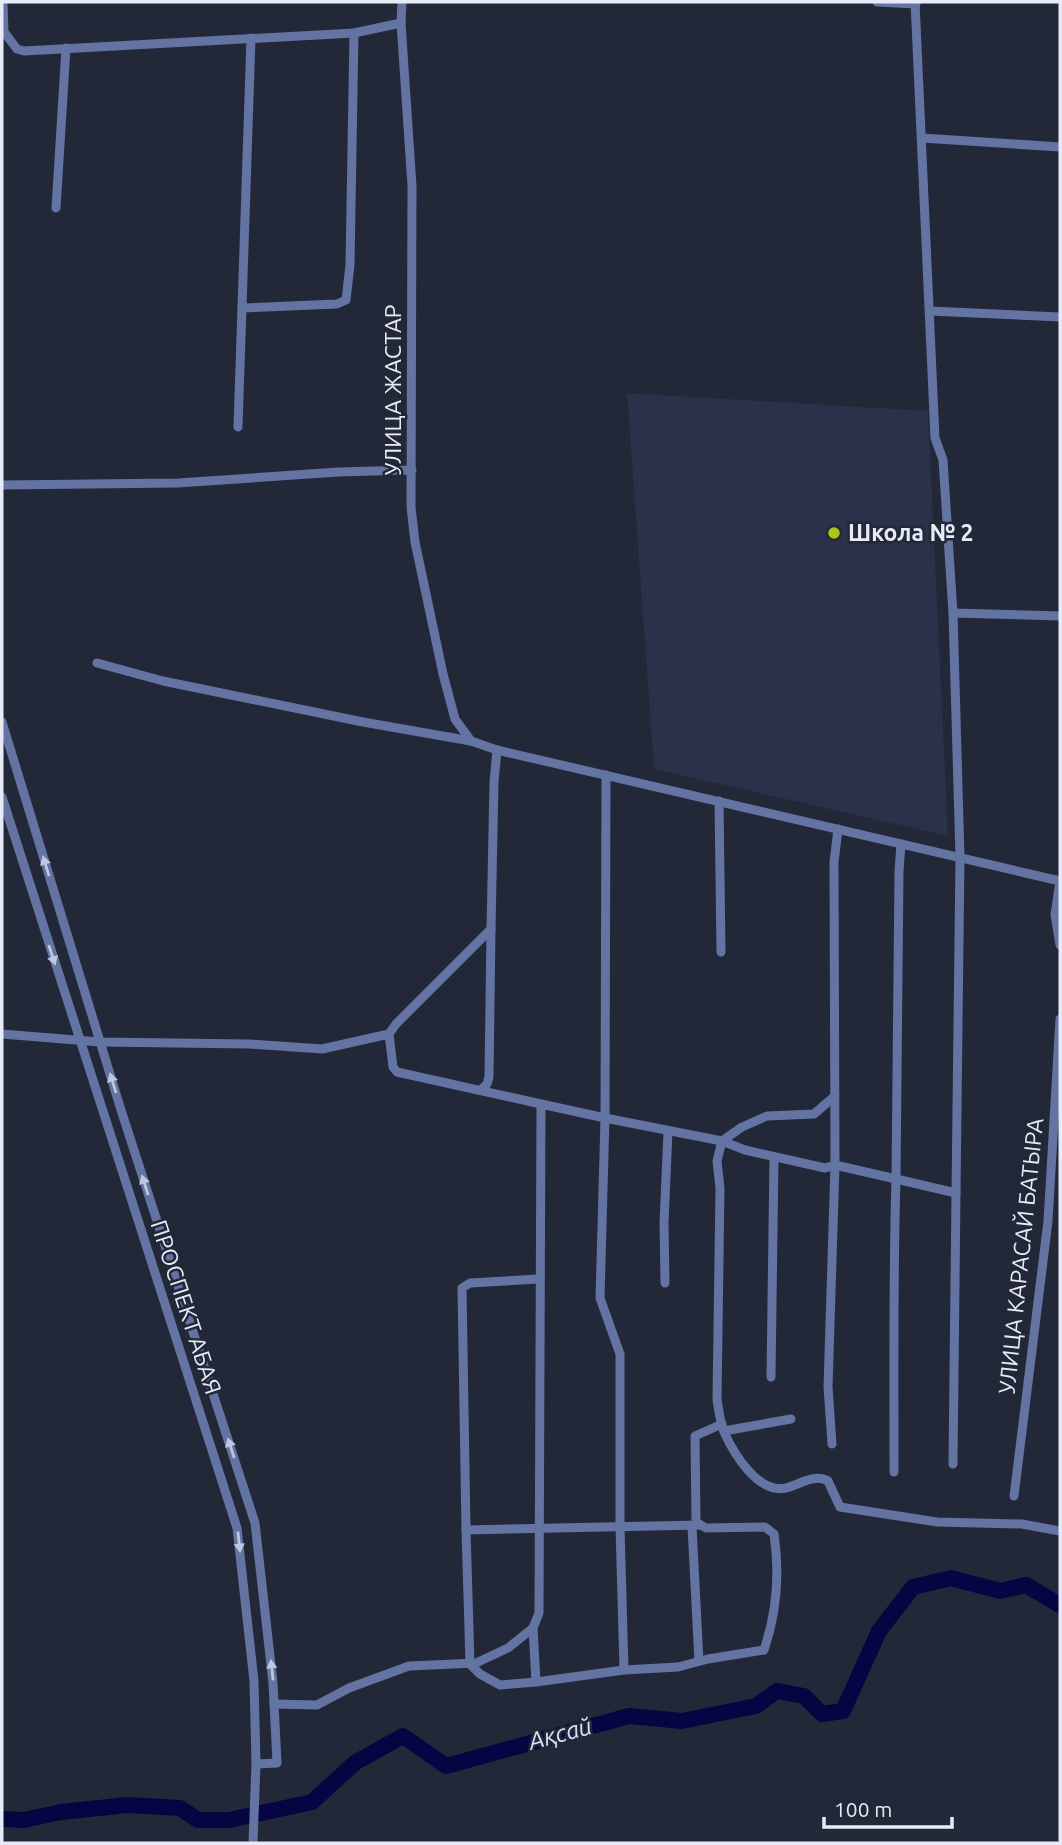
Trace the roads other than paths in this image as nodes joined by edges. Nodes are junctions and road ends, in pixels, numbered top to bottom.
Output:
1 (3, 2) edge
2 (402, 2) edge
3 (877, 2) edge
4 (916, 3) edge
5 (401, 23) junction
6 (354, 33) junction
7 (251, 38) junction
8 (66, 48) junction
9 (922, 138) junction
10 (1060, 147) edge
11 (56, 208) dead end
12 (242, 308) junction
13 (930, 311) junction
14 (1060, 317) edge
15 (238, 427) dead end
16 (412, 470) junction
17 (2, 485) edge
18 (953, 612) junction
19 (1060, 616) edge
20 (97, 663) dead end
21 (2, 722) edge
22 (471, 741) junction
23 (497, 750) junction
24 (606, 775) junction
25 (2, 797) edge
26 (719, 801) junction
27 (838, 829) junction
28 (901, 844) junction
29 (960, 857) junction
30 (1060, 881) edge
31 (491, 929) junction
32 (1060, 945) edge
33 (721, 952) dead end
34 (1060, 1019) edge
35 (2, 1034) edge
36 (389, 1034) junction
37 (79, 1040) junction
38 (100, 1042) junction
39 (481, 1090) junction
40 (835, 1096) junction
41 (541, 1104) junction
42 (606, 1118) junction
43 (668, 1131) junction
44 (722, 1142) junction
45 (775, 1157) junction
46 (835, 1165) junction
47 (896, 1179) junction
48 (956, 1193) junction
49 (539, 1279) junction
50 (665, 1283) dead end
51 (771, 1377) dead end
52 (791, 1419) dead end
53 (723, 1428) junction
54 (832, 1444) dead end
55 (953, 1464) dead end
56 (894, 1472) dead end
57 (1014, 1496) dead end
58 (697, 1526) junction
59 (620, 1527) junction
60 (540, 1529) junction
61 (466, 1530) junction
62 (1060, 1531) edge
63 (533, 1628) junction
64 (699, 1661) junction
65 (471, 1664) junction
66 (624, 1670) junction
67 (536, 1682) junction
68 (274, 1704) junction
69 (256, 1764) junction
70 (253, 1843) edge

1 - 8 street
2 - 5 street, УЛИЦА ЖАСТАР
3 - 4 street
4 - 9 street
5 - 6 street
5 - 16 street, УЛИЦА ЖАСТАР
6 - 7 street
6 - 12 street
7 - 8 street
7 - 12 street
8 - 11 street
9 - 10 street
9 - 13 street
12 - 15 street
13 - 14 street
13 - 18 street
16 - 17 street
16 - 22 street, УЛИЦА ЖАСТАР
18 - 19 street
18 - 29 street
20 - 22 street
38 -> 21 street, ПРОСПЕКТ АБАЯ
22 - 23 street
23 - 24 street
23 - 31 street
24 - 26 street
24 - 42 street
25 -> 37 street, ПРОСПЕКТ АБАЯ
26 - 27 street
26 - 33 street
27 - 28 street
27 - 40 street
28 - 29 street
28 - 47 street
29 - 30 street
29 - 48 street
30 - 32 street
31 - 36 street
31 - 39 street
34 - 57 street, УЛИЦА КАРАСАЙ БАТЫРА
35 - 37 street
36 - 38 street
36 - 39 street
37 - 38 street
37 -> 69 street, ПРОСПЕКТ АБАЯ
68 -> 38 street, ПРОСПЕКТ АБАЯ
39 - 41 street
40 - 44 street
40 - 46 street
41 - 42 street
41 - 49 street
42 - 43 street
42 - 59 street
43 - 44 street
43 - 50 street
44 - 45 street
44 - 53 street
45 - 46 street
45 - 51 street
46 - 47 street
46 - 54 street
47 - 48 street
47 - 56 street
48 - 55 street
49 - 60 street
49 - 61 street
52 - 53 street
53 - 58 street
53 - 62 street
58 - 59 street
58 - 64 street
58 - 64 street
59 - 60 street
59 - 66 street
60 - 61 street
60 - 63 street
61 - 65 street
63 - 65 street
63 - 67 street
64 - 66 street
65 - 67 street
65 - 68 street
66 - 67 street
68 - 69 street, ПРОСПЕКТ АБАЯ
69 - 70 street, ПРОСПЕКТ АБАЯ

